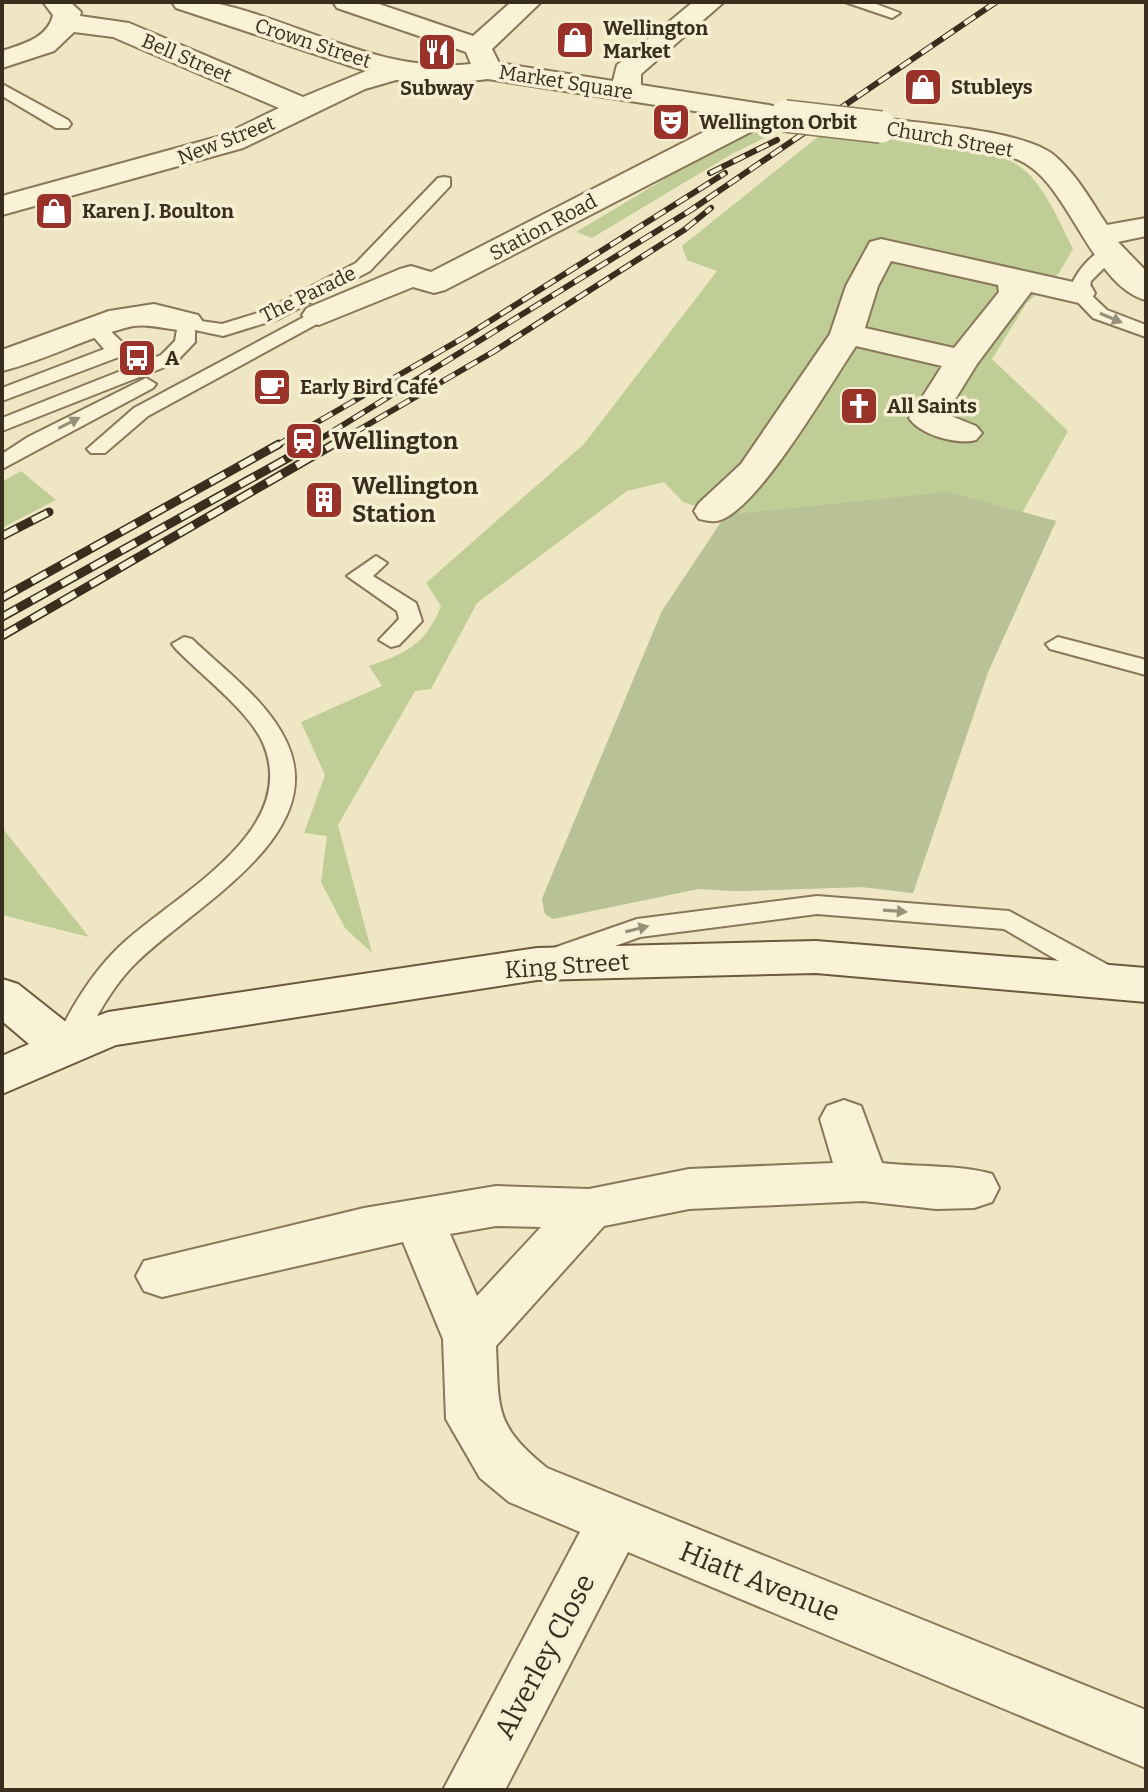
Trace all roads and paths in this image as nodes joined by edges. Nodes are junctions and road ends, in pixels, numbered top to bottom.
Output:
1 (45, 2) edge
2 (347, 2) edge
3 (527, 2) edge
4 (710, 2) edge
5 (853, 2) edge
6 (166, 7) edge
7 (892, 13) dead end
8 (66, 23) junction
9 (119, 29) junction
10 (483, 58) junction
11 (2, 60) edge
12 (395, 71) junction
13 (446, 75) joint
14 (2, 89) edge
15 (634, 93) junction
16 (304, 108) junction
17 (773, 115) junction
18 (62, 124) dead end
19 (444, 182) dead end
20 (2, 206) edge
21 (1146, 227) edge
22 (1103, 245) junction
23 (1014, 276) junction
24 (1146, 290) edge
25 (1079, 293) junction
26 (319, 315) joint
27 (95, 327) junction
28 (1146, 331) edge
29 (185, 332) junction
30 (847, 334) junction
31 (962, 360) junction
32 (2, 361) edge
33 (2, 395) edge
34 (2, 425) edge
35 (964, 433) dead end
36 (98, 449) dead end
37 (2, 463) edge
38 (712, 511) dead end
39 (367, 569) dead end
40 (391, 640) dead end
41 (184, 644) dead end
42 (1058, 644) dead end
43 (1145, 664) edge
44 (1132, 984) edge
45 (2, 996) edge
46 (66, 1048) junction
47 (2, 1076) edge
48 (844, 1119) dead end
49 (863, 1181) junction
50 (955, 1188) dead end
51 (589, 1209) junction
52 (420, 1221) junction
53 (162, 1276) dead end
54 (469, 1339) junction
55 (615, 1521) junction
56 (1146, 1739) edge
57 (473, 1790) edge

1 - 8 street
2 - 10 street
3 - 10 street
4 - 15 street
5 - 7 lane
6 - 9 street
6 - 12 street, Crown Street
8 - 9 street, Bell Street
8 - 11 street
9 - 16 street, Bell Street
10 - 13 street, Market Square
10 - 15 street, Market Square
12 - 13 street, New Street
12 - 16 street, New Street
14 - 18 lane
15 - 17 street, Market Square
16 - 20 street, New Street
17 - 22 street, Church Street, bridge
17 - 26 street, Station Road
19 - 29 lane, The Parade
21 - 22 street
22 - 24 street, Church Street
22 - 25 lane
23 - 25 street
23 - 30 street
23 - 31 street
25 -> 28 lane
26 - 36 lane
27 - 29 street, The Parade
27 - 32 street, The Parade
27 - 33 lane
29 - 34 lane
37 -> 29 lane
30 - 31 street
30 - 38 street
31 - 35 street
39 - 40 lane
41 - 46 lane
42 - 43 lane
44 - 46 street, King Street
45 - 46 street
46 - 47 street, King Street
48 - 49 street
49 - 50 street
49 - 51 street
51 - 52 street
51 - 54 street
52 - 53 street
52 - 54 street, Hiatt Avenue
54 - 55 street, Hiatt Avenue
55 - 56 street, Hiatt Avenue
55 - 57 street, Alverley Close

